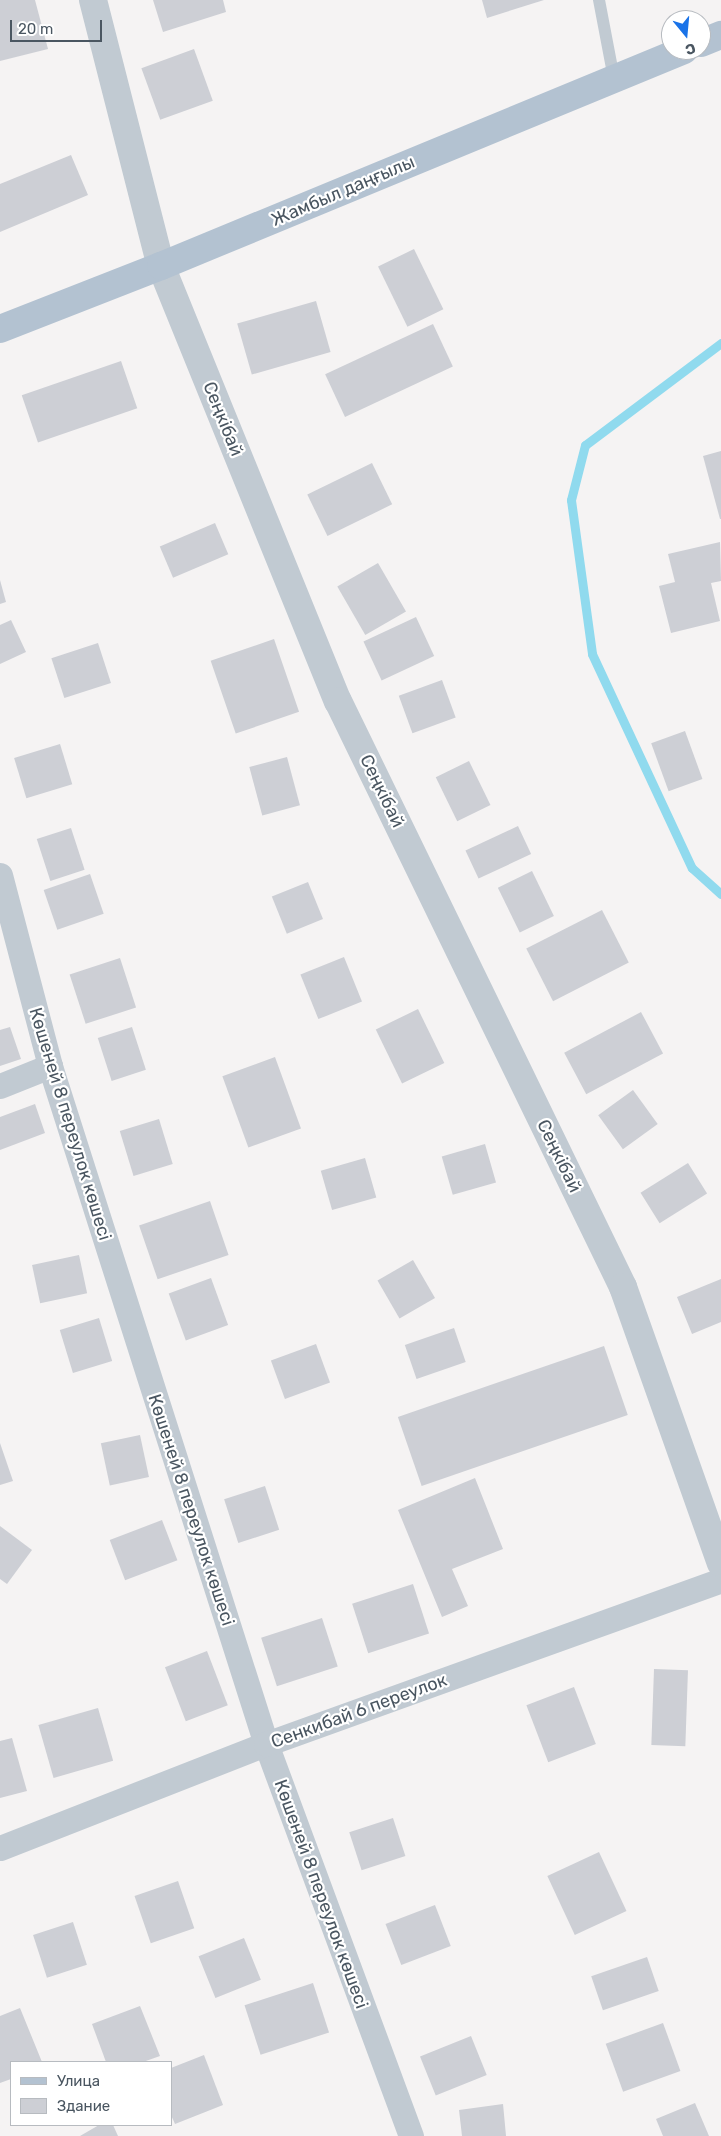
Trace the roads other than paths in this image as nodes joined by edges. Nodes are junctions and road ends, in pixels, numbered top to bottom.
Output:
1 (92, 0) edge
2 (599, 0) edge
3 (661, 60) edge
4 (614, 79) junction
5 (161, 266) junction
6 (0, 329) edge
7 (0, 875) edge
8 (50, 1066) junction
9 (0, 1086) edge
10 (721, 1564) edge
11 (721, 1580) edge
12 (266, 1744) junction
13 (0, 1848) edge
14 (411, 2136) edge

1 - 5 street, Сеңкібай
2 - 4 lane
3 - 4 main road, Жамбыл даңғылы
4 - 5 main road, Жамбыл даңғылы
5 - 6 main road, Жамбыл даңғылы
5 - 10 street, Сеңкібай
7 - 8 street, Көшеней 8 переулок көшесі
8 - 9 street
8 - 12 street, Көшеней 8 переулок көшесі
11 - 12 street, Сенкибай 6 переулок
12 - 13 street, Сенкибай 6 переулок
12 - 14 street, Көшеней 8 переулок көшесі

